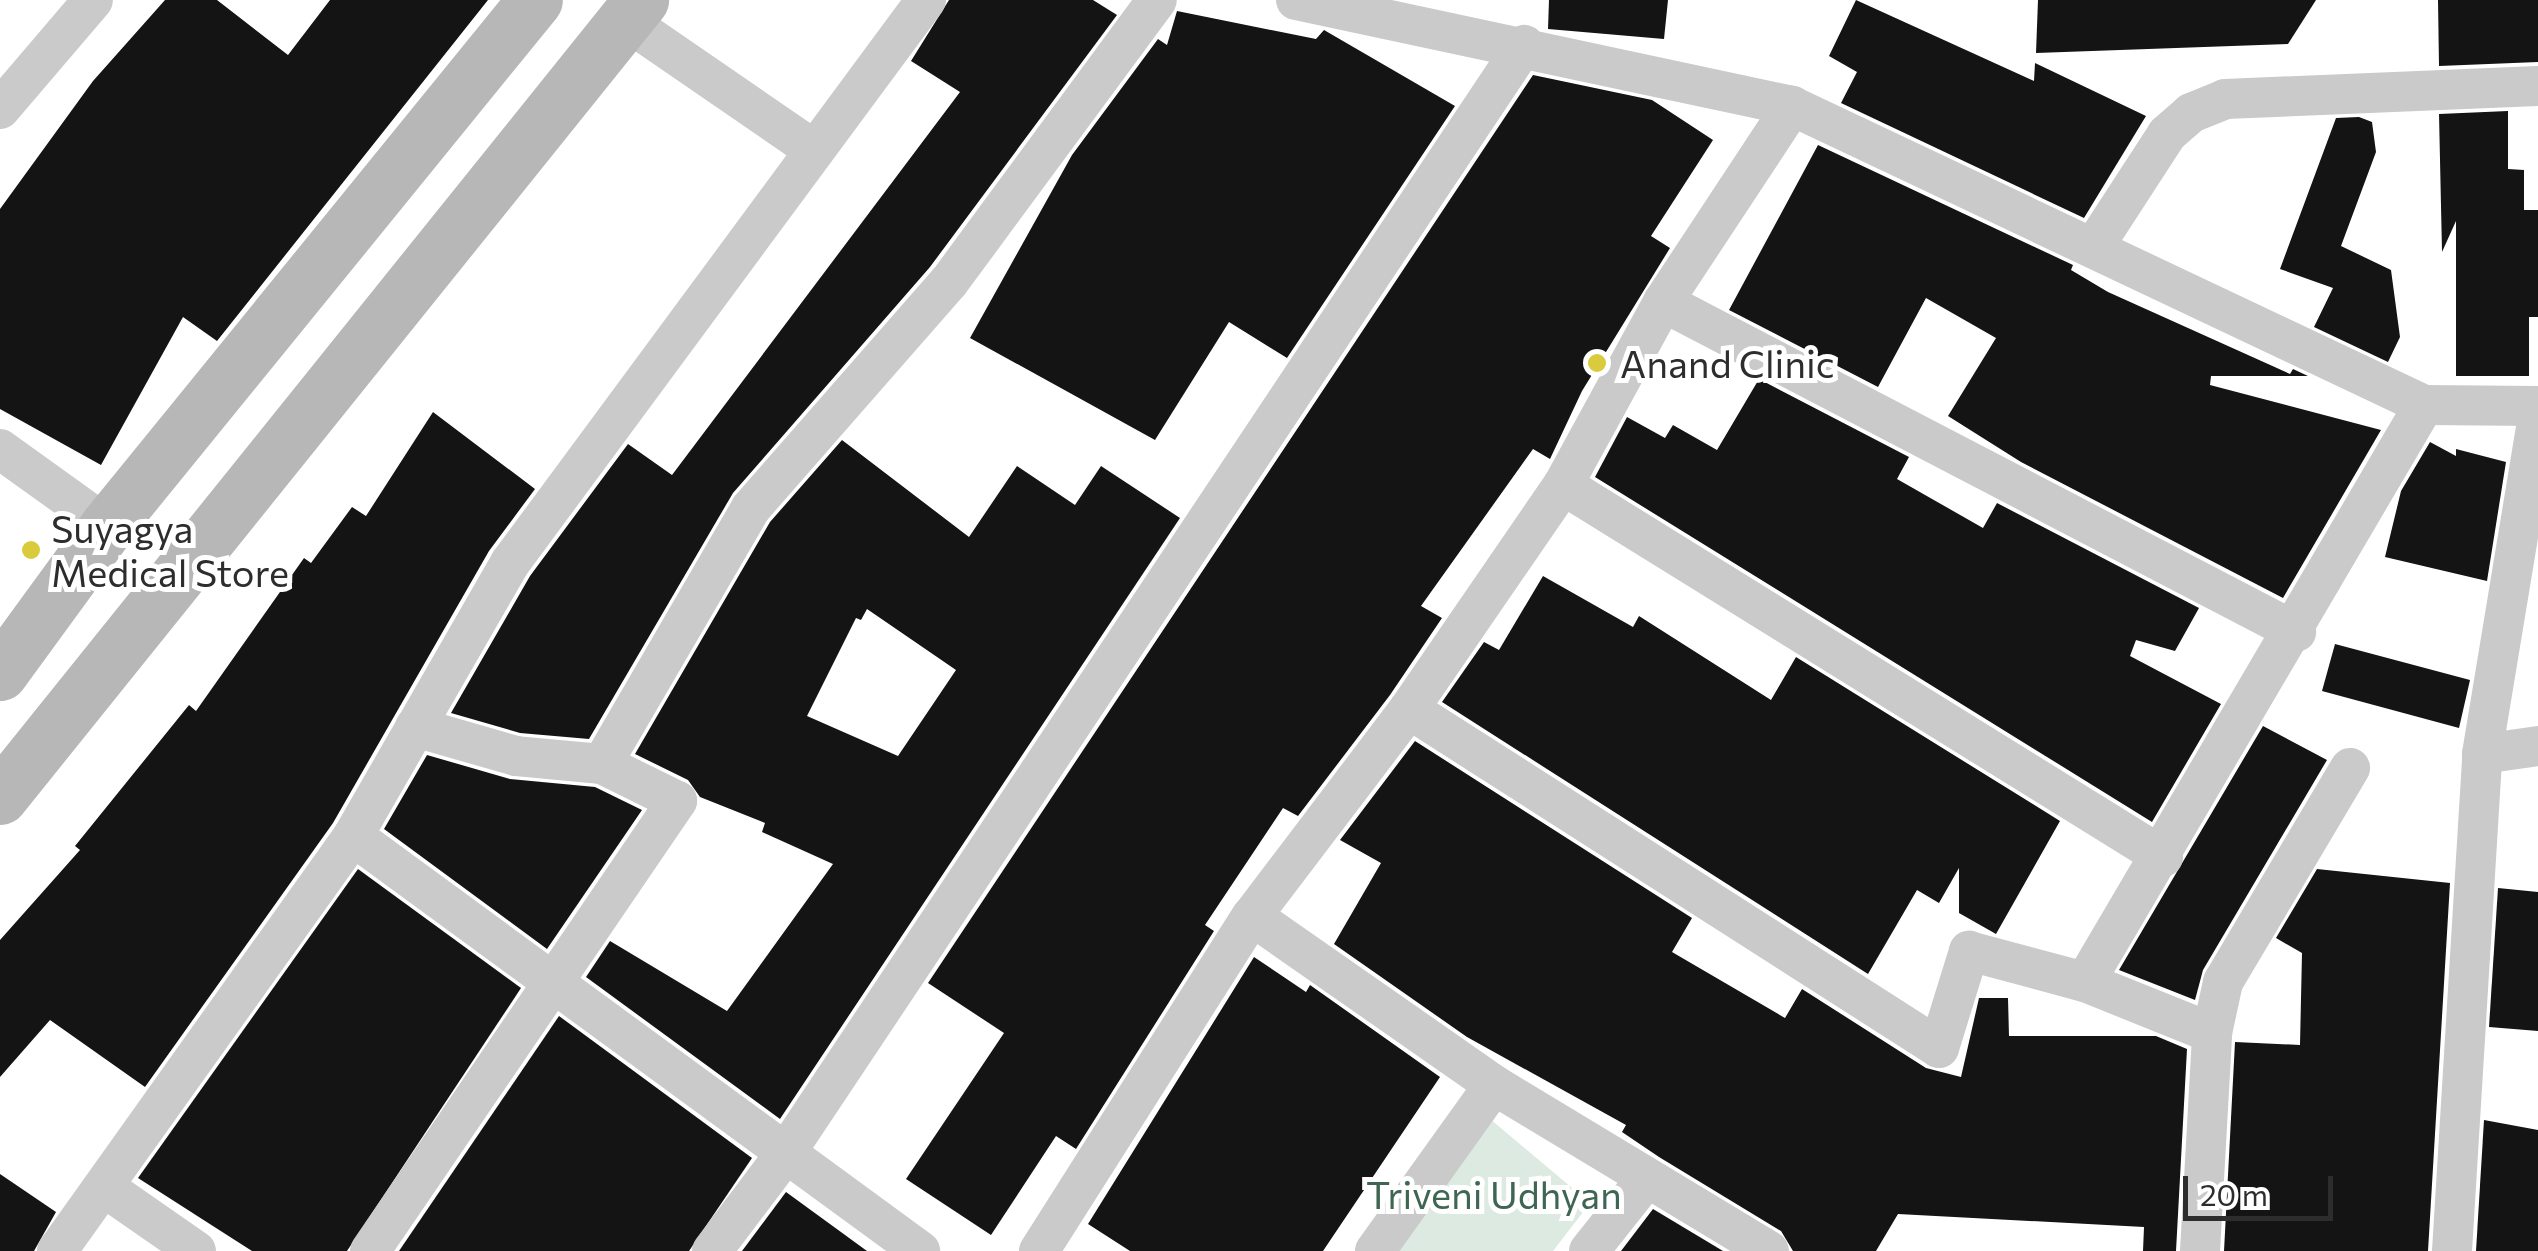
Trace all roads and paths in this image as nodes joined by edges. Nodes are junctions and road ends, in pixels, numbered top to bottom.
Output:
1 (93, 0) edge
2 (536, 0) edge
3 (926, 0) edge
4 (1157, 0) edge
5 (1296, 0) edge
6 (633, 10) edge
7 (1524, 45) junction
8 (2538, 86) edge
9 (1792, 106) junction
10 (0, 110) edge
11 (814, 150) junction
12 (2096, 244) junction
13 (1664, 302) junction
14 (2424, 404) junction
15 (2538, 406) edge
16 (2538, 416) edge
17 (0, 449) edge
18 (1562, 485) junction
19 (107, 526) junction
20 (2296, 632) junction
21 (0, 672) edge
22 (1409, 709) junction
23 (415, 727) junction
24 (2538, 746) edge
25 (2482, 754) junction
26 (602, 764) junction
27 (2350, 768) dead end
28 (0, 797) edge
29 (353, 836) junction
30 (2164, 857) junction
31 (1252, 916) junction
32 (551, 982) junction
33 (2086, 982) junction
34 (2212, 1034) junction
35 (1494, 1086) junction
36 (785, 1154) junction
37 (1646, 1178) junction
38 (104, 1187) junction
39 (56, 1251) edge
40 (196, 1251) edge
41 (370, 1251) edge
42 (712, 1251) edge
43 (920, 1251) edge
44 (1039, 1251) edge
45 (1375, 1251) edge
46 (1589, 1251) edge
47 (1769, 1251) edge
48 (2200, 1251) edge
49 (2452, 1251) edge

1 - 10 street
2 - 19 main road
3 - 11 street
4 - 26 street
5 - 7 street
6 - 11 street
6 - 28 main road
7 - 9 street
7 - 36 street
8 - 12 street
9 - 12 street
9 - 13 street
11 - 23 street
12 - 14 street
13 - 18 street
13 - 20 street
14 - 15 street
14 - 20 street
16 - 25 street
17 - 19 street
18 - 22 street
18 - 30 street
19 - 21 main road
20 - 30 street
22 - 31 street
22 - 33 street
23 - 26 street
23 - 29 street
24 - 25 street
25 - 49 street
26 - 32 street
27 - 34 street
29 - 32 street
29 - 38 street
30 - 33 street
31 - 35 street
31 - 44 street
32 - 36 street
32 - 41 street
33 - 34 street
34 - 48 street
35 - 37 street
35 - 45 street
36 - 42 street
36 - 43 street
37 - 46 street
37 - 47 street
38 - 39 street
38 - 40 street

